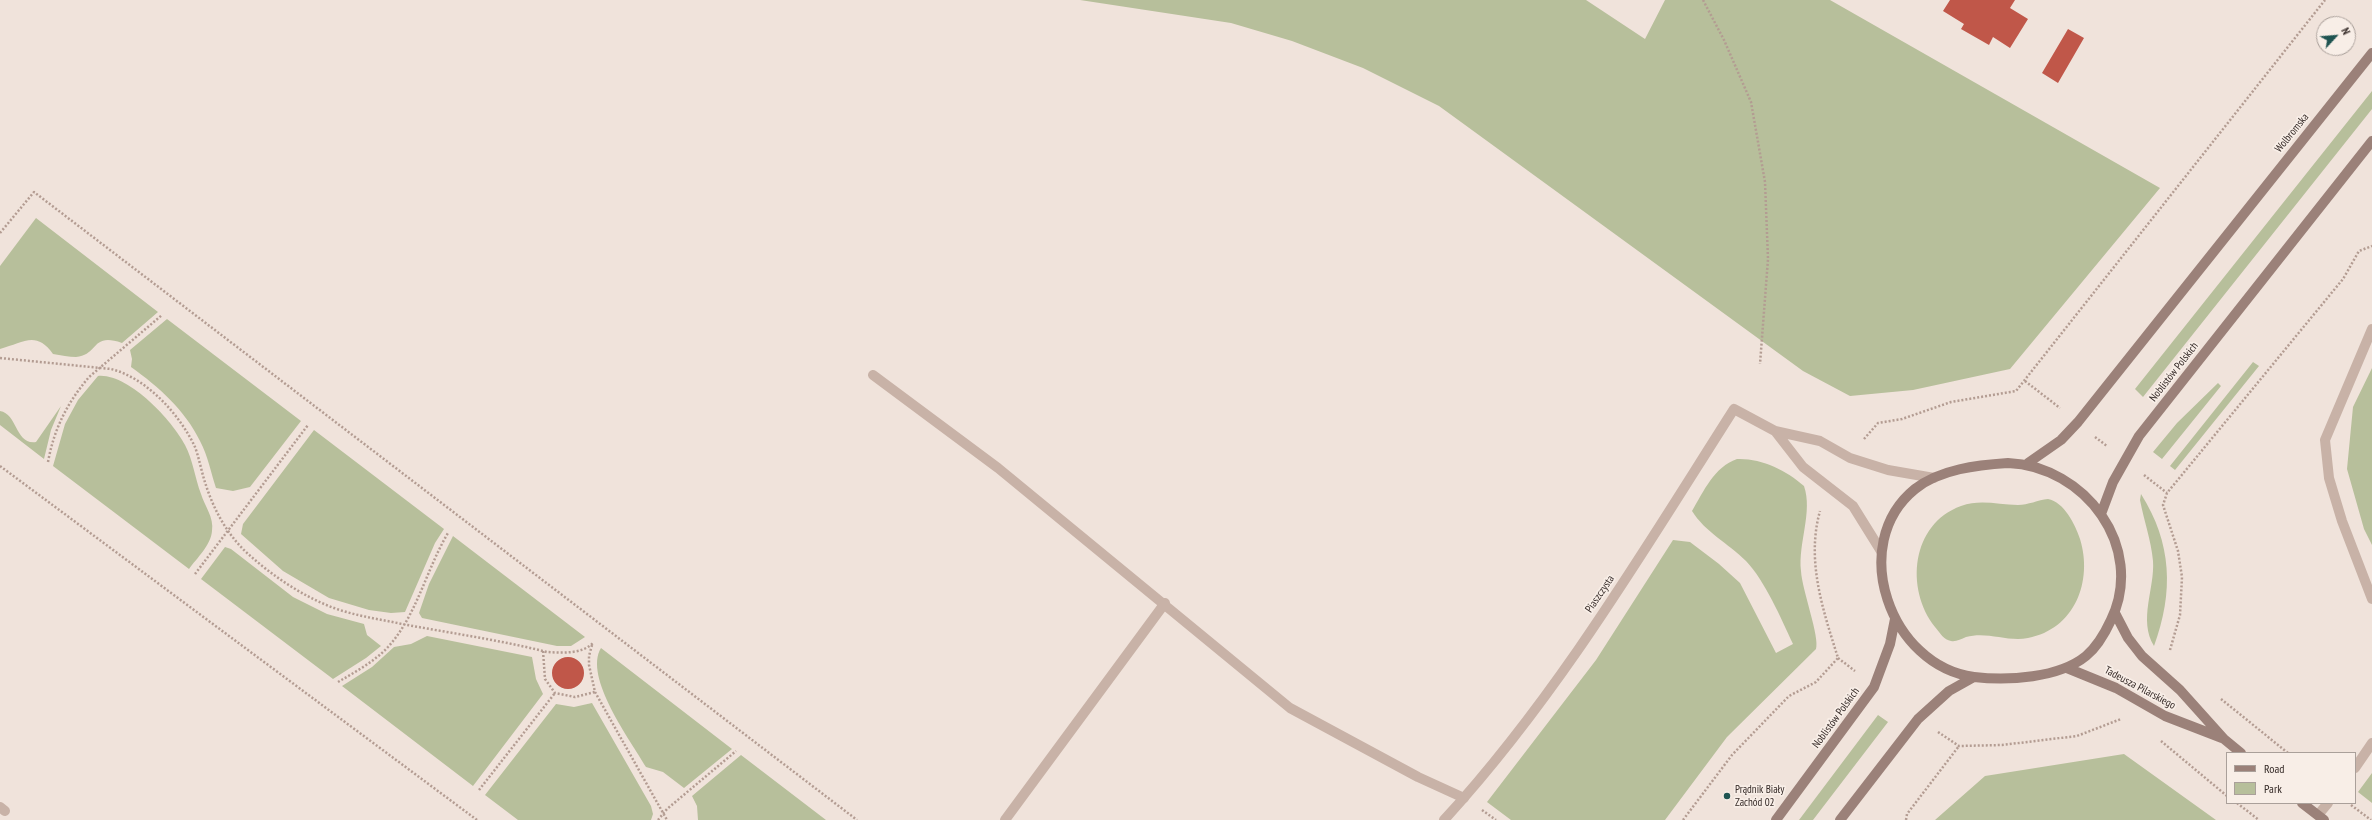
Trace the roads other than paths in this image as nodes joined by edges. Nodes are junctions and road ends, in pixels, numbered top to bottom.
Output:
1 (2372, 53) edge
2 (2372, 141) edge
3 (2372, 329) edge
4 (874, 375) dead end
5 (1775, 431) junction
6 (2028, 463) junction
7 (1934, 478) junction
8 (2101, 514) junction
9 (1881, 551) junction
10 (2372, 599) edge
11 (1165, 603) junction
12 (2115, 613) junction
13 (1895, 619) junction
14 (2067, 668) junction
15 (1974, 677) junction
16 (2224, 738) junction
17 (2372, 743) edge
18 (2240, 752) edge
19 (2356, 767) edge
20 (1464, 798) junction
21 (2303, 804) edge
22 (2328, 804) edge
23 (2321, 818) edge
24 (1005, 820) edge
25 (1444, 820) edge
26 (1776, 820) edge
27 (1840, 820) edge

1 - 6 main road, Wolbromska
2 - 8 main road, Noblistów Polskich
3 - 10 street
4 - 11 street
5 - 7 street, Piaszczysta
5 - 9 street, Piaszczysta
5 - 20 street, Piaszczysta
6 - 7 main road
6 - 8 main road
7 - 9 main road
8 - 12 main road
9 - 13 main road
11 - 20 street
11 - 24 street
12 - 14 main road
12 - 16 main road, Tadeusza Pilarskiego
13 - 15 main road
13 - 26 main road, Noblistów Polskich
14 - 15 main road
14 - 16 main road, Tadeusza Pilarskiego
15 - 27 main road
16 - 18 main road, Tadeusza Pilarskiego
17 - 19 street
20 - 25 street, Piaszczysta
21 - 23 main road
22 - 23 street

